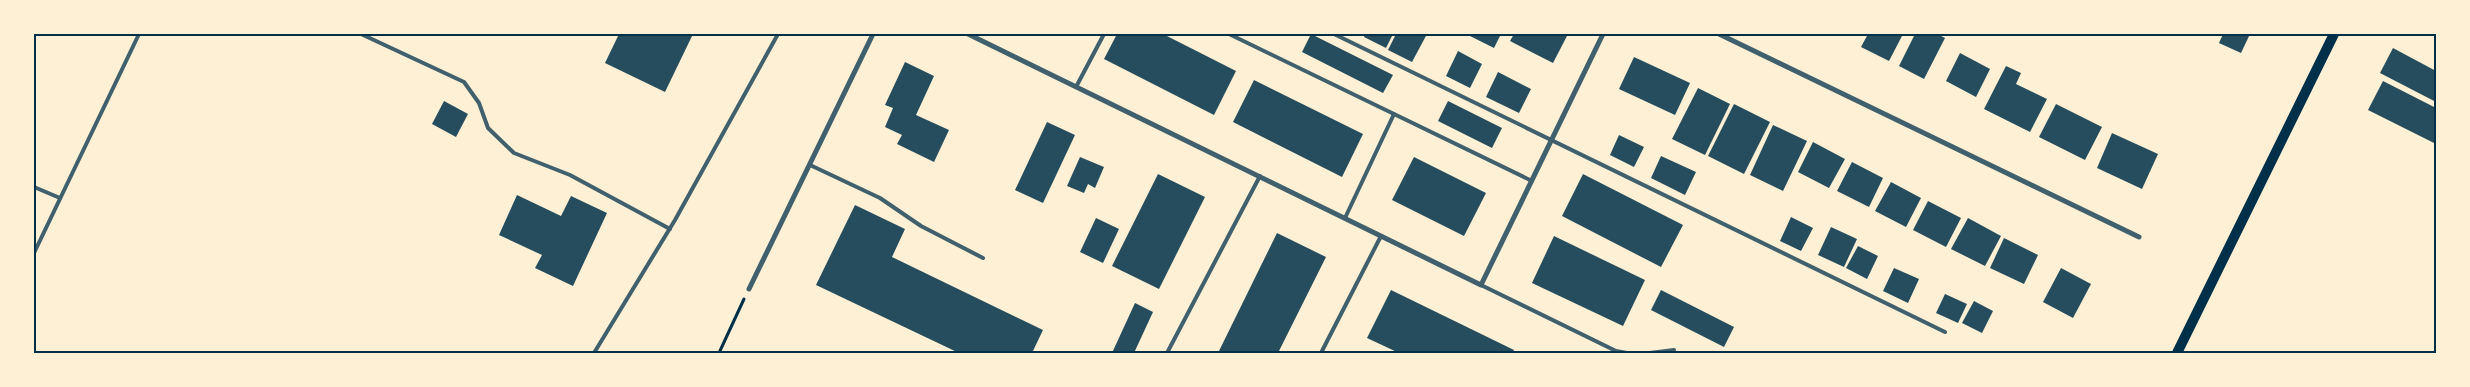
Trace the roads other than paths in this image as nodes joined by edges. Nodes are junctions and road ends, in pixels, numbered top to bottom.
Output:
1 (139, 34) edge
2 (361, 34) edge
3 (778, 34) edge
4 (873, 34) edge
5 (968, 34) edge
6 (1104, 34) edge
7 (1229, 34) edge
8 (1334, 34) edge
9 (1604, 34) edge
10 (1719, 34) edge
11 (2334, 34) edge
12 (1076, 87) junction
13 (1394, 114) junction
14 (1551, 140) junction
15 (810, 165) junction
16 (1260, 176) junction
17 (1532, 181) junction
18 (34, 187) edge
19 (60, 198) junction
20 (1345, 218) junction
21 (670, 228) junction
22 (1381, 236) junction
23 (2139, 237) dead end
24 (34, 253) edge
25 (983, 258) dead end
26 (1481, 285) junction
27 (749, 289) road end
28 (1945, 332) dead end
29 (1674, 350) dead end
30 (594, 353) edge
31 (1167, 353) edge
32 (1321, 353) edge
33 (1627, 353) edge
34 (1650, 353) edge
35 (2177, 353) edge

1 - 19 lane
2 - 21 lane
3 - 21 lane
4 - 15 street
5 - 12 street
6 - 12 lane
7 - 13 lane
8 - 14 lane
9 - 14 street
10 - 23 street
11 - 35 main road
12 - 16 street
13 - 17 lane
13 - 20 lane
14 - 17 street
14 - 28 lane
15 - 25 lane
15 - 27 street
16 - 20 street
16 - 31 lane
17 - 26 street
18 - 19 lane
19 - 24 lane
20 - 22 street
21 - 30 lane
22 - 26 street
22 - 32 lane
26 - 33 lane
29 - 34 lane

